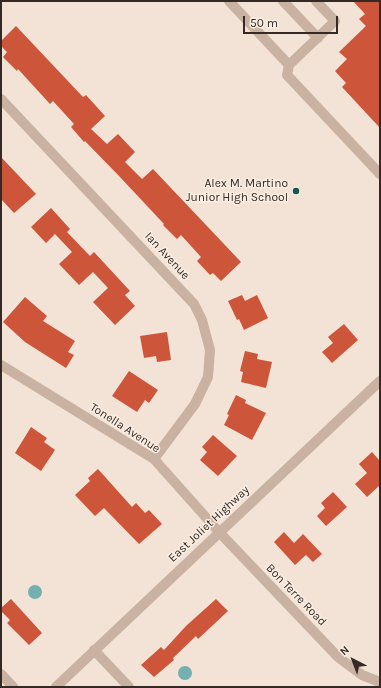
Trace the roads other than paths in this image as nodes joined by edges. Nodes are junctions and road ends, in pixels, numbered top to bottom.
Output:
1 (229, 1) edge
2 (283, 1) edge
3 (316, 1) edge
4 (318, 38) junction
5 (289, 65) junction
6 (1, 99) edge
7 (380, 174) edge
8 (1, 365) edge
9 (380, 381) edge
10 (154, 459) junction
11 (219, 532) junction
12 (94, 650) junction
13 (1, 674) edge
14 (380, 682) edge
15 (13, 687) edge
16 (56, 687) edge
17 (129, 687) edge

1 - 5 street
2 - 4 street
3 - 4 street
4 - 5 street
5 - 7 street
6 - 10 street, Ian Avenue
8 - 10 street, Tonella Avenue
9 - 11 street, East Joliet Highway
10 - 11 street, Tonella Avenue
11 - 12 street, East Joliet Highway
11 - 14 street, Bon Terre Road
12 - 16 street, East Joliet Highway
12 - 17 street
13 - 15 street

